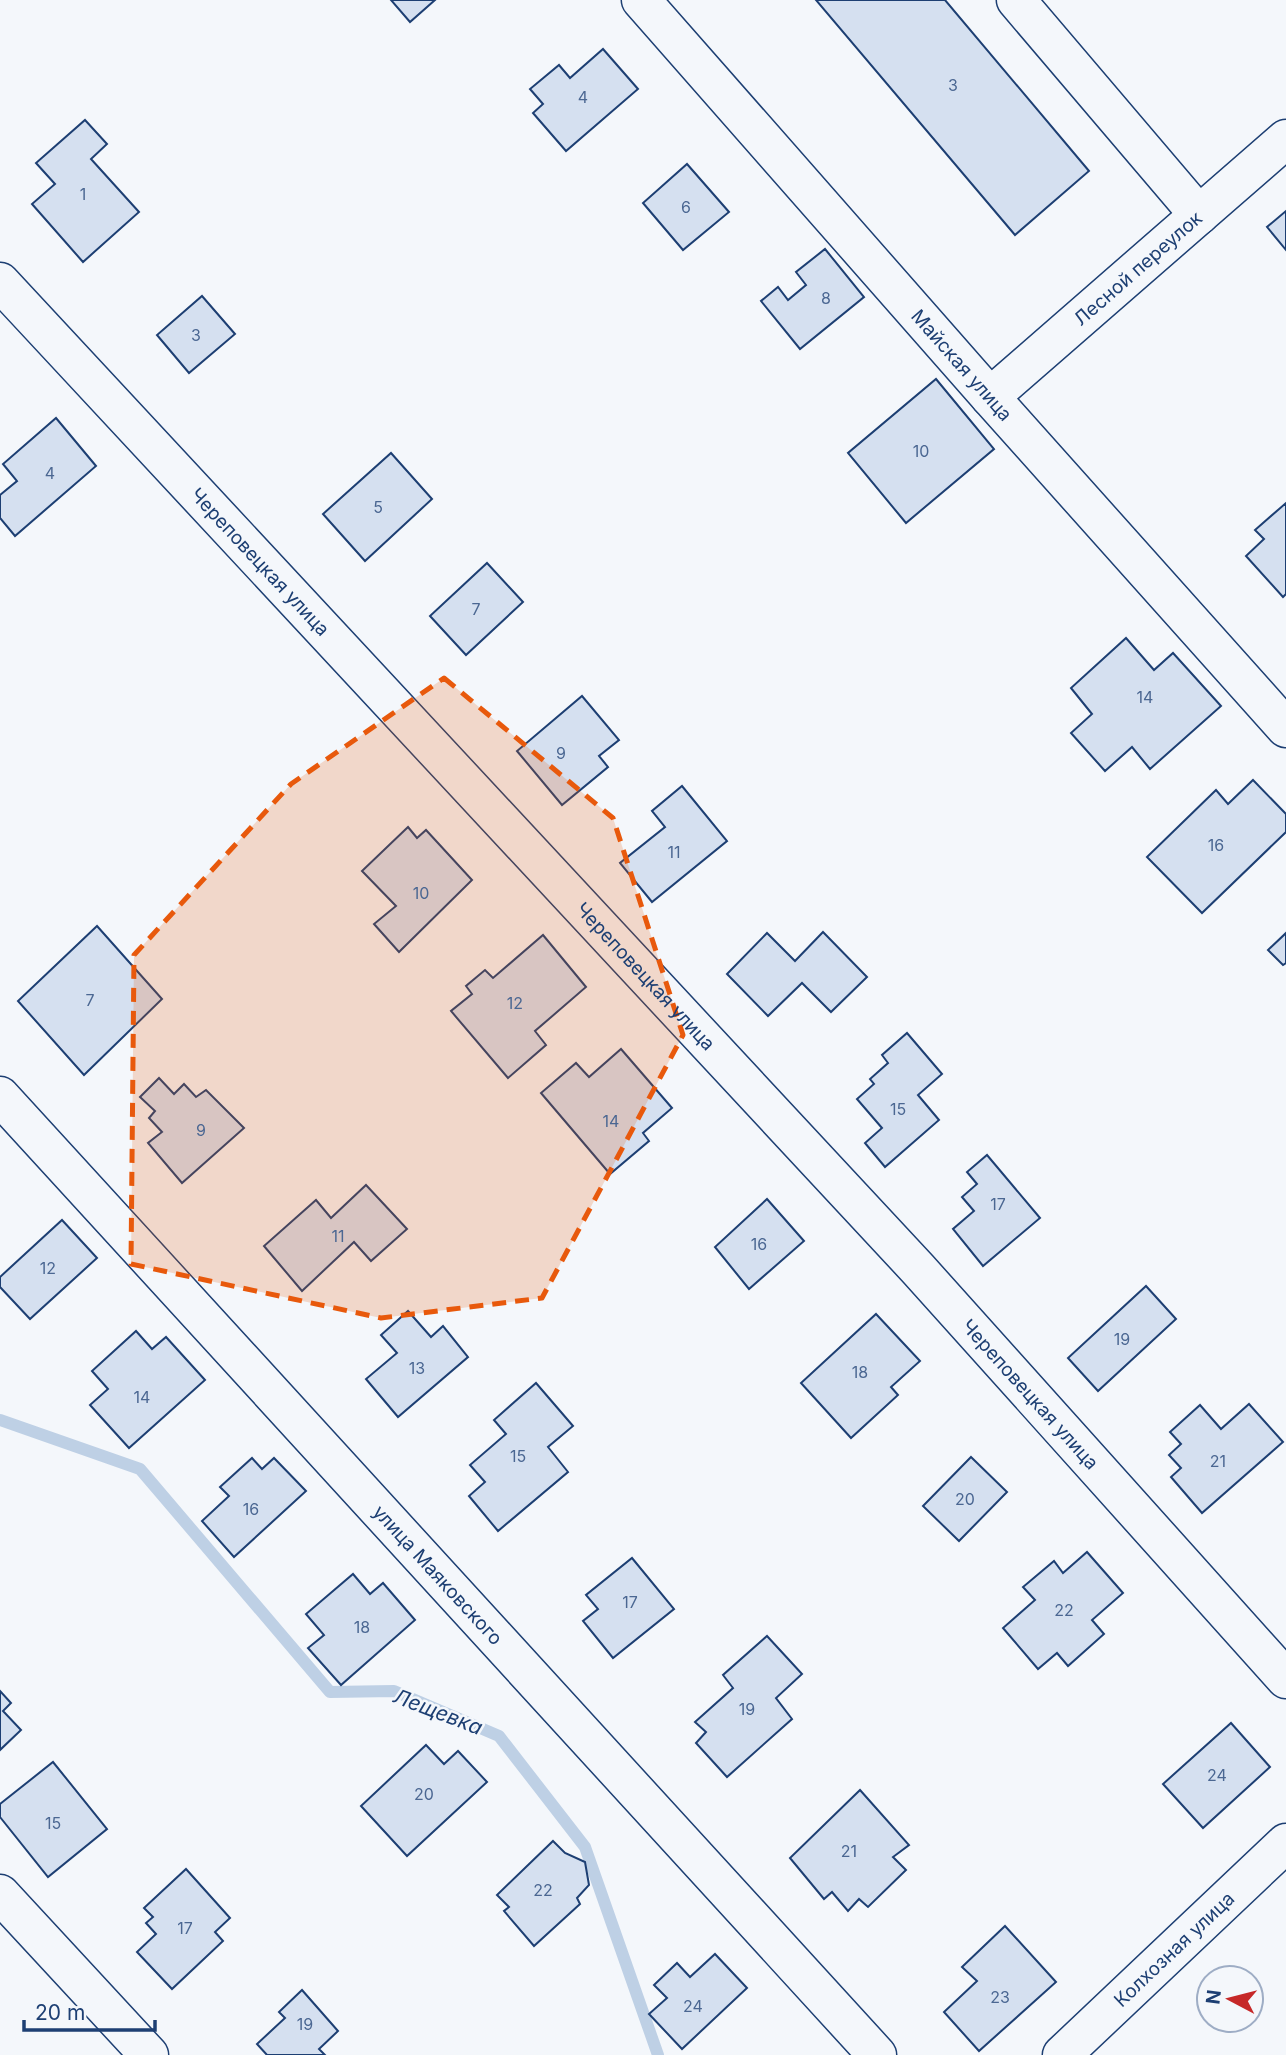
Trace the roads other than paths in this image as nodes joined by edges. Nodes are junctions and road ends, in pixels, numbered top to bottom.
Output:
1 (641, 0) edge
2 (1016, 0) edge
3 (1286, 139) edge
4 (1199, 215) junction
5 (0, 282) edge
6 (990, 397) junction
7 (1286, 728) edge
8 (0, 1096) edge
9 (1286, 1679) edge
10 (1286, 1843) edge
11 (0, 1894) edge
12 (149, 2055) edge
13 (877, 2055) edge
14 (1062, 2055) edge

1 - 6 street, Майская улица
2 - 4 street
3 - 4 street, Лесной переулок
4 - 6 street, Лесной переулок
5 - 9 street, Череповецкая улица
6 - 7 street, Майская улица
8 - 13 street, улица Маяковского
10 - 14 street, Колхозная улица
11 - 12 street

